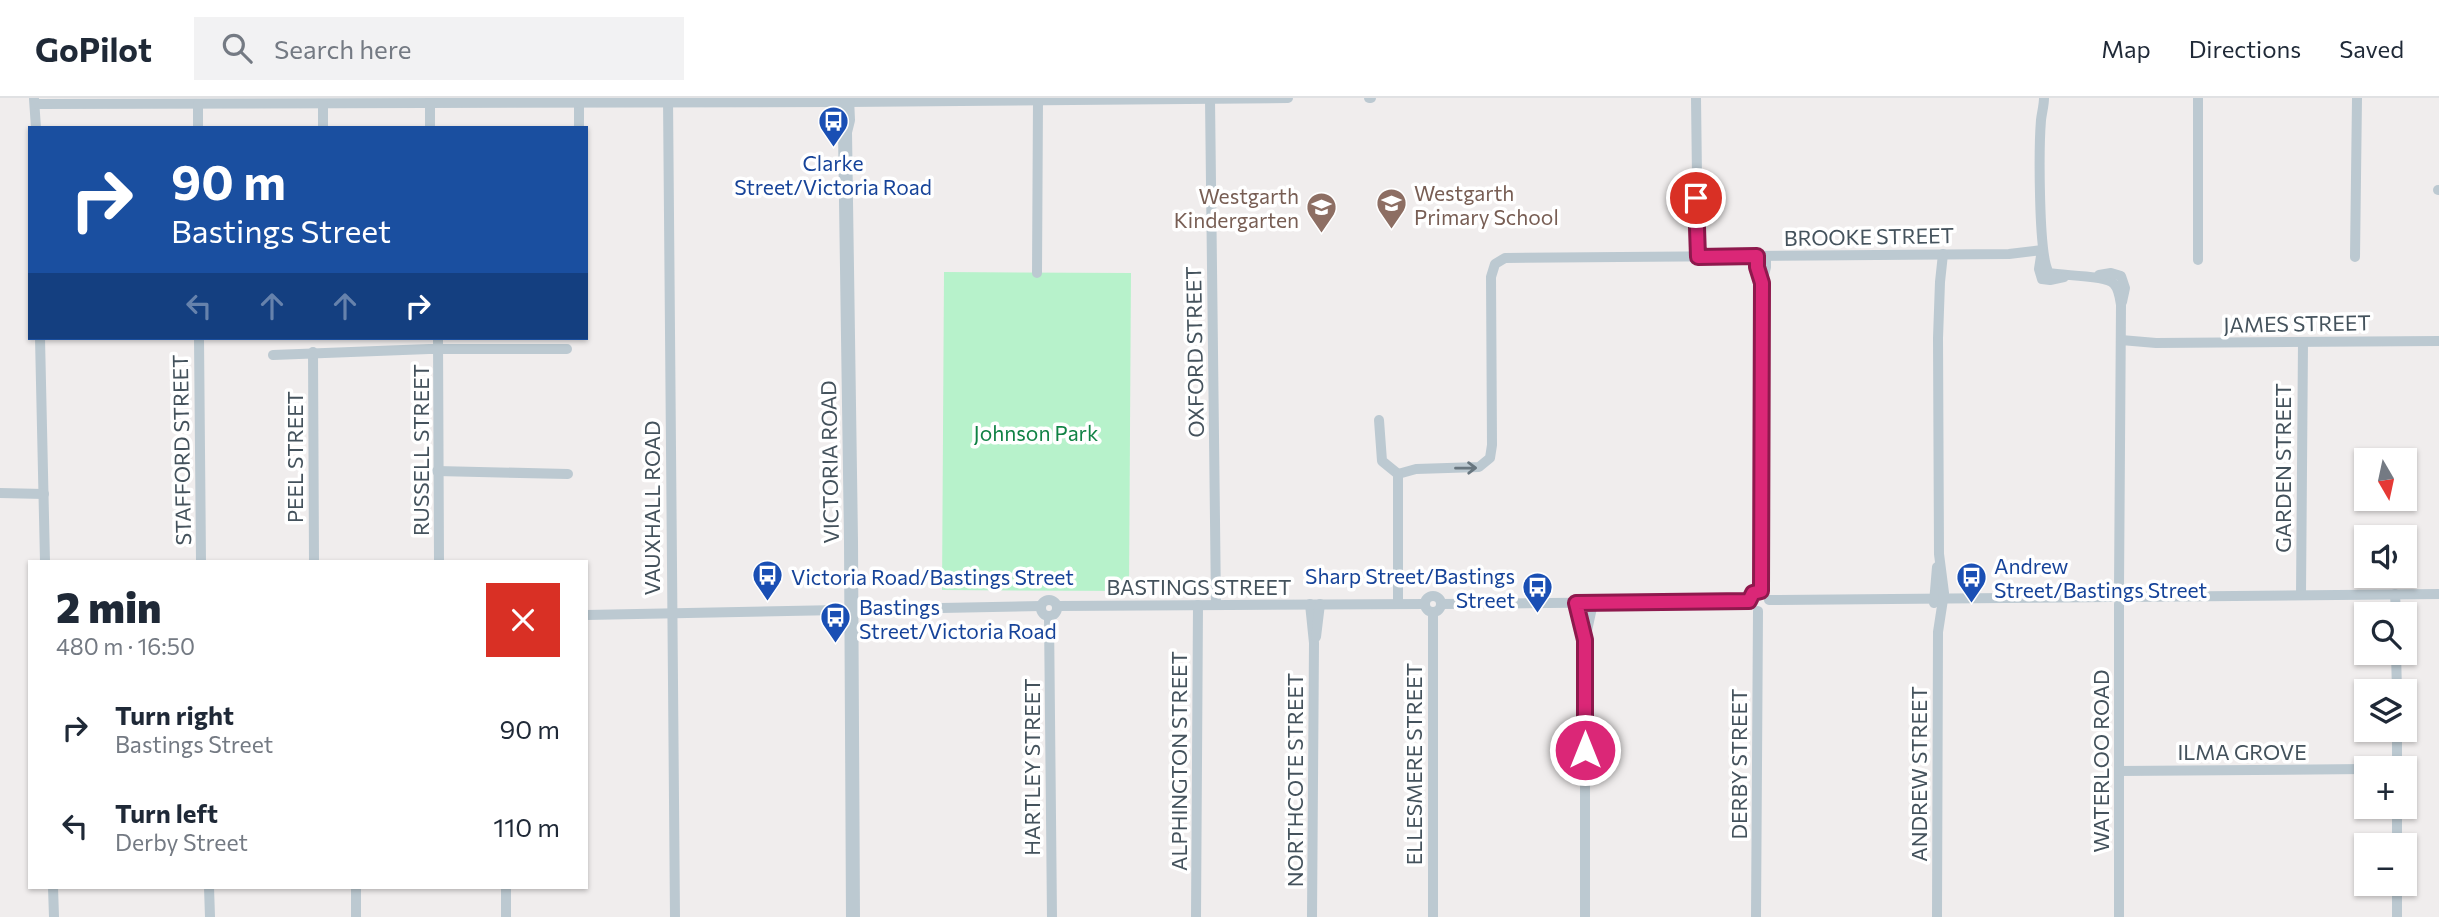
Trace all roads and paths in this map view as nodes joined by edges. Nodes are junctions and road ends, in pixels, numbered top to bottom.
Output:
1 (1182, 98) edge
2 (1288, 98) edge
3 (1696, 98) edge
4 (2037, 98) edge
5 (2044, 98) edge
6 (2198, 98) edge
7 (2357, 98) edge
8 (1012, 99) edge
9 (1210, 99) edge
10 (844, 100) edge
11 (1038, 100) junction
12 (35, 101) edge
13 (668, 101) edge
14 (430, 103) junction
15 (579, 103) junction
16 (323, 104) junction
17 (198, 106) junction
18 (2041, 120) junction
19 (36, 126) edge
20 (198, 126) edge
21 (323, 126) edge
22 (430, 126) edge
23 (579, 126) edge
24 (1939, 254) junction
25 (2042, 255) junction
26 (1761, 256) junction
27 (1698, 257) junction
28 (2355, 257) dead end
29 (2198, 260) dead end
30 (1037, 273) dead end
31 (40, 340) edge
32 (199, 340) edge
33 (2439, 341) edge
34 (2302, 342) junction
35 (439, 343) edge
36 (2121, 344) junction
37 (567, 349) dead end
38 (313, 352) junction
39 (273, 355) dead end
40 (1379, 420) dead end
41 (438, 471) junction
42 (568, 474) dead end
43 (1398, 474) junction
44 (0, 493) edge
45 (44, 494) junction
46 (45, 560) edge
47 (201, 560) edge
48 (314, 560) edge
49 (439, 560) edge
50 (1761, 591) junction
51 (2301, 594) junction
52 (2395, 594) junction
53 (2439, 594) edge
54 (2119, 596) junction
55 (1938, 599) junction
56 (1769, 600) junction
57 (1749, 601) junction
58 (2395, 602) edge
59 (1576, 603) junction
60 (1593, 603) junction
61 (1315, 604) junction
62 (1398, 604) junction
63 (1198, 605) junction
64 (1216, 605) junction
65 (1041, 606) junction
66 (1057, 606) junction
67 (1433, 607) junction
68 (851, 610) junction
69 (1758, 611) junction
70 (588, 614) edge
71 (671, 614) junction
72 (1049, 616) junction
73 (1585, 640) junction
74 (2354, 769) edge
75 (2119, 771) junction
76 (53, 889) edge
77 (209, 889) edge
78 (356, 889) edge
79 (506, 889) edge
80 (2397, 896) edge
81 (54, 917) edge
82 (210, 917) edge
83 (356, 917) edge
84 (506, 917) edge
85 (675, 917) edge
86 (853, 917) edge
87 (1052, 917) edge
88 (1196, 917) edge
89 (1312, 917) edge
90 (1433, 917) edge
91 (1585, 917) edge
92 (1756, 917) edge
93 (1937, 917) edge
94 (2119, 917) edge
95 (2397, 917) edge

1 - 9 street
1 - 11 street
2 - 9 street
3 - 27 street
4 - 18 street
5 - 18 street
6 - 29 street
7 - 28 street
8 - 10 street
8 - 11 street
9 - 64 street, OXFORD STREET
10 - 13 street
10 - 68 street, VICTORIA ROAD
11 - 30 street
12 - 17 street
12 - 19 street
13 - 15 street
13 - 71 street, VAUXHALL ROAD
14 - 15 street
14 - 16 street
14 - 22 street
15 - 23 street
16 - 17 street
16 - 21 street
17 - 20 street
18 - 25 street
24 - 25 street, BROOKE STREET
24 - 26 street, BROOKE STREET
24 - 55 street, ANDREW STREET
25 - 36 street, WATERLOO ROAD
26 - 27 street, BROOKE STREET
26 - 50 street
43 -> 27 street, BROOKE STREET
31 - 45 street
32 - 47 street, STAFFORD STREET
33 - 34 street, JAMES STREET
34 - 36 street, JAMES STREET
34 - 51 street, GARDEN STREET
35 - 37 street
35 - 38 street
35 - 41 street, RUSSELL STREET
36 - 54 street, WATERLOO ROAD
38 - 39 street
38 - 48 street, PEEL STREET
40 - 43 street
41 - 42 street
41 - 49 street, RUSSELL STREET
43 - 62 street
44 - 45 street
45 - 46 street
50 - 56 street
50 - 57 street
51 - 52 street
51 - 54 street
52 - 53 street
52 - 58 street
54 - 55 street
54 - 75 street, WATERLOO ROAD
55 - 56 street
55 - 93 street, ANDREW STREET
56 - 69 street
57 - 60 street, BASTINGS STREET
57 - 69 street
59 - 60 street, BASTINGS STREET
59 - 67 street, BASTINGS STREET
59 - 73 street
60 - 73 street
61 - 62 street, BASTINGS STREET
61 - 64 street, BASTINGS STREET
61 - 89 street, NORTHCOTE STREET
62 - 67 street, BASTINGS STREET
63 - 64 street, BASTINGS STREET
63 - 66 street, BASTINGS STREET
63 - 88 street, ALPHINGTON STREET
65 - 66 street
65 - 68 street
65 - 72 street
66 - 72 street
67 - 90 street, ELLESMERE STREET
68 - 71 street
68 - 86 street, VICTORIA ROAD
69 - 92 street, DERBY STREET
70 - 71 street
71 - 85 street, VAUXHALL ROAD
72 - 87 street, HARTLEY STREET
73 - 91 street
74 - 75 street, ILMA GROVE
75 - 94 street, WATERLOO ROAD
76 - 81 street
77 - 82 street
78 - 83 street
79 - 84 street
80 - 95 street

